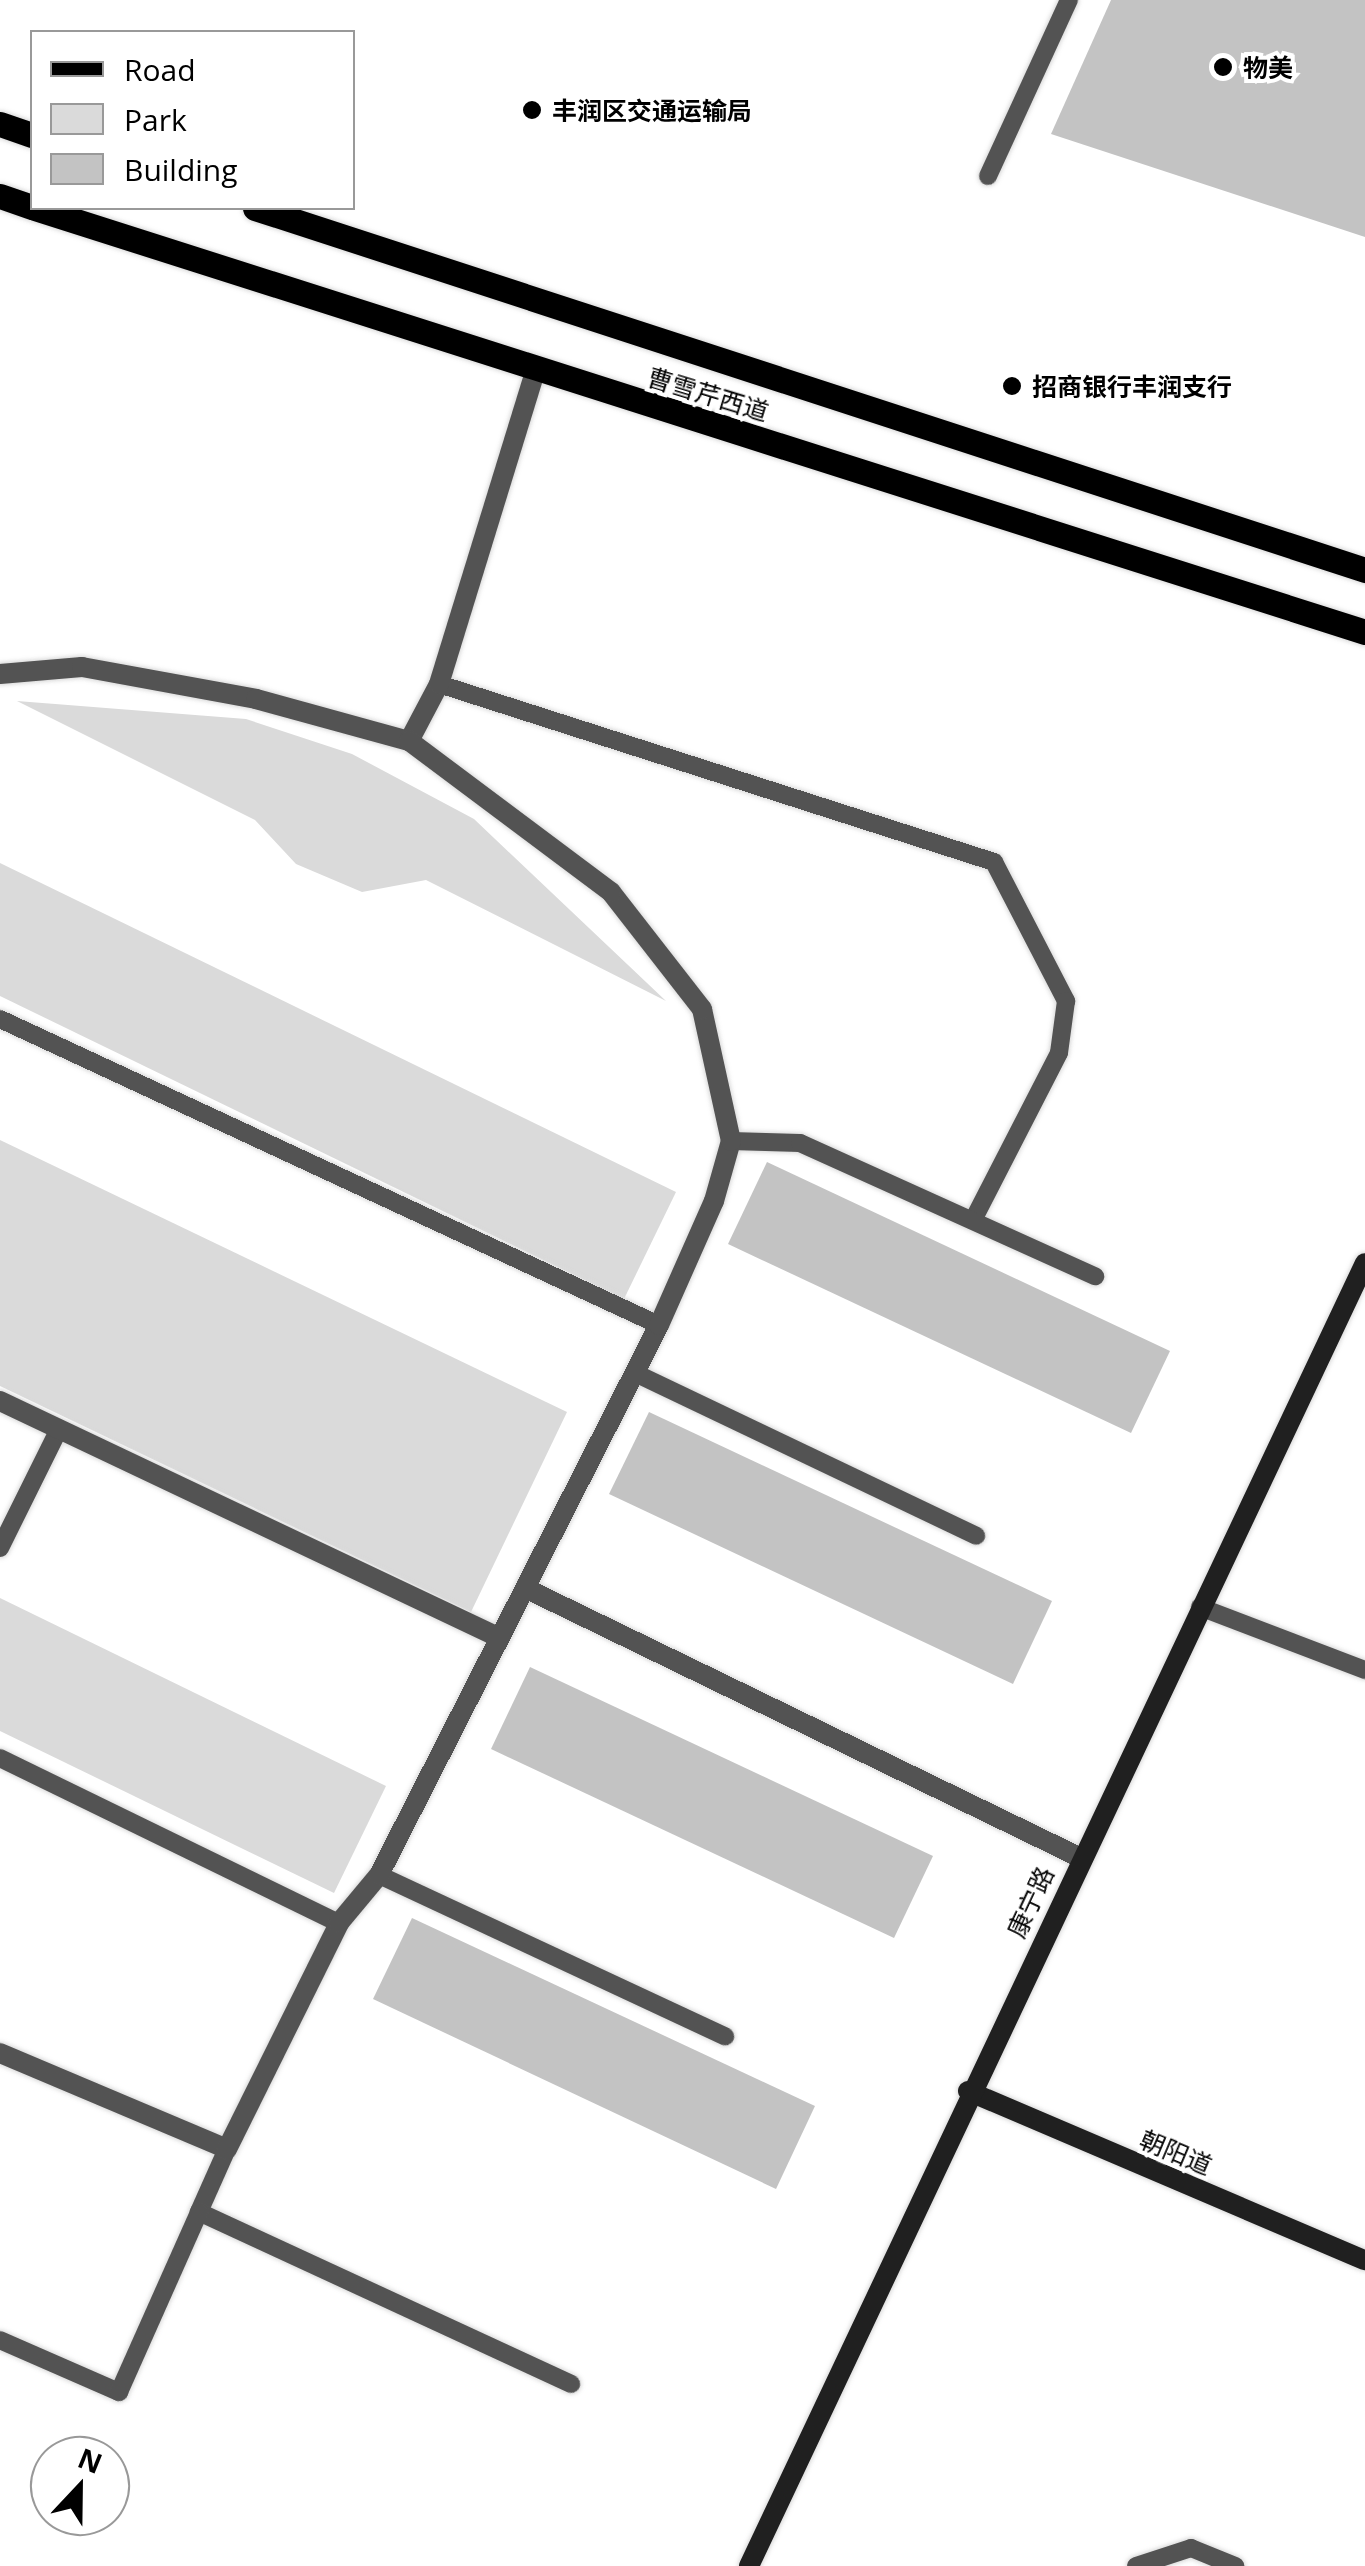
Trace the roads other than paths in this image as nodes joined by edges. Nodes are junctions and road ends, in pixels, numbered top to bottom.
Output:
1 (1069, 0) edge
2 (0, 124) edge
3 (30, 134) edge
4 (988, 176) dead end
5 (0, 196) edge
6 (30, 206) edge
7 (43, 210) edge
8 (260, 210) edge
9 (535, 371) junction
10 (1365, 570) edge
11 (1365, 632) edge
12 (0, 674) edge
13 (439, 684) junction
14 (409, 741) junction
15 (0, 1020) edge
16 (731, 1141) junction
17 (973, 1220) junction
18 (1365, 1263) edge
19 (1096, 1276) dead end
20 (659, 1325) junction
21 (635, 1373) junction
22 (0, 1401) edge
23 (59, 1429) junction
24 (976, 1536) dead end
25 (0, 1548) edge
26 (525, 1588) junction
27 (1200, 1606) junction
28 (498, 1638) junction
29 (1365, 1670) edge
30 (0, 1758) edge
31 (1079, 1857) junction
32 (379, 1875) junction
33 (339, 1923) junction
34 (725, 2036) dead end
35 (0, 2052) edge
36 (968, 2091) junction
37 (227, 2149) junction
38 (199, 2212) junction
39 (1365, 2260) edge
40 (0, 2340) edge
41 (571, 2384) dead end
42 (748, 2566) edge
43 (1136, 2566) edge
44 (1235, 2566) edge

1 - 4 lane
2 - 3 main road
5 - 6 main road, 曹雪芹西道
7 - 9 main road, 曹雪芹西道
8 - 10 main road, 曹雪芹西道
9 - 11 main road, 曹雪芹西道
9 - 13 street
12 - 14 street
13 - 14 street
13 - 17 lane
14 - 16 street
15 - 20 lane
16 - 17 lane
16 - 20 street
17 - 19 lane
18 - 27 main road, 康宁路
20 - 21 street
21 - 24 lane
21 - 26 street
22 - 23 street
23 - 25 lane
23 - 28 street
26 - 28 street
26 - 31 street
27 - 29 lane
27 - 31 main road, 康宁路
28 - 32 street
30 - 33 lane
31 - 36 main road, 康宁路
32 - 33 street
32 - 34 lane
33 - 37 street
35 - 37 street
36 - 39 main road, 朝阳道
36 - 42 main road, 康宁路
37 - 38 lane
38 - 40 lane
38 - 41 lane
43 - 44 lane

